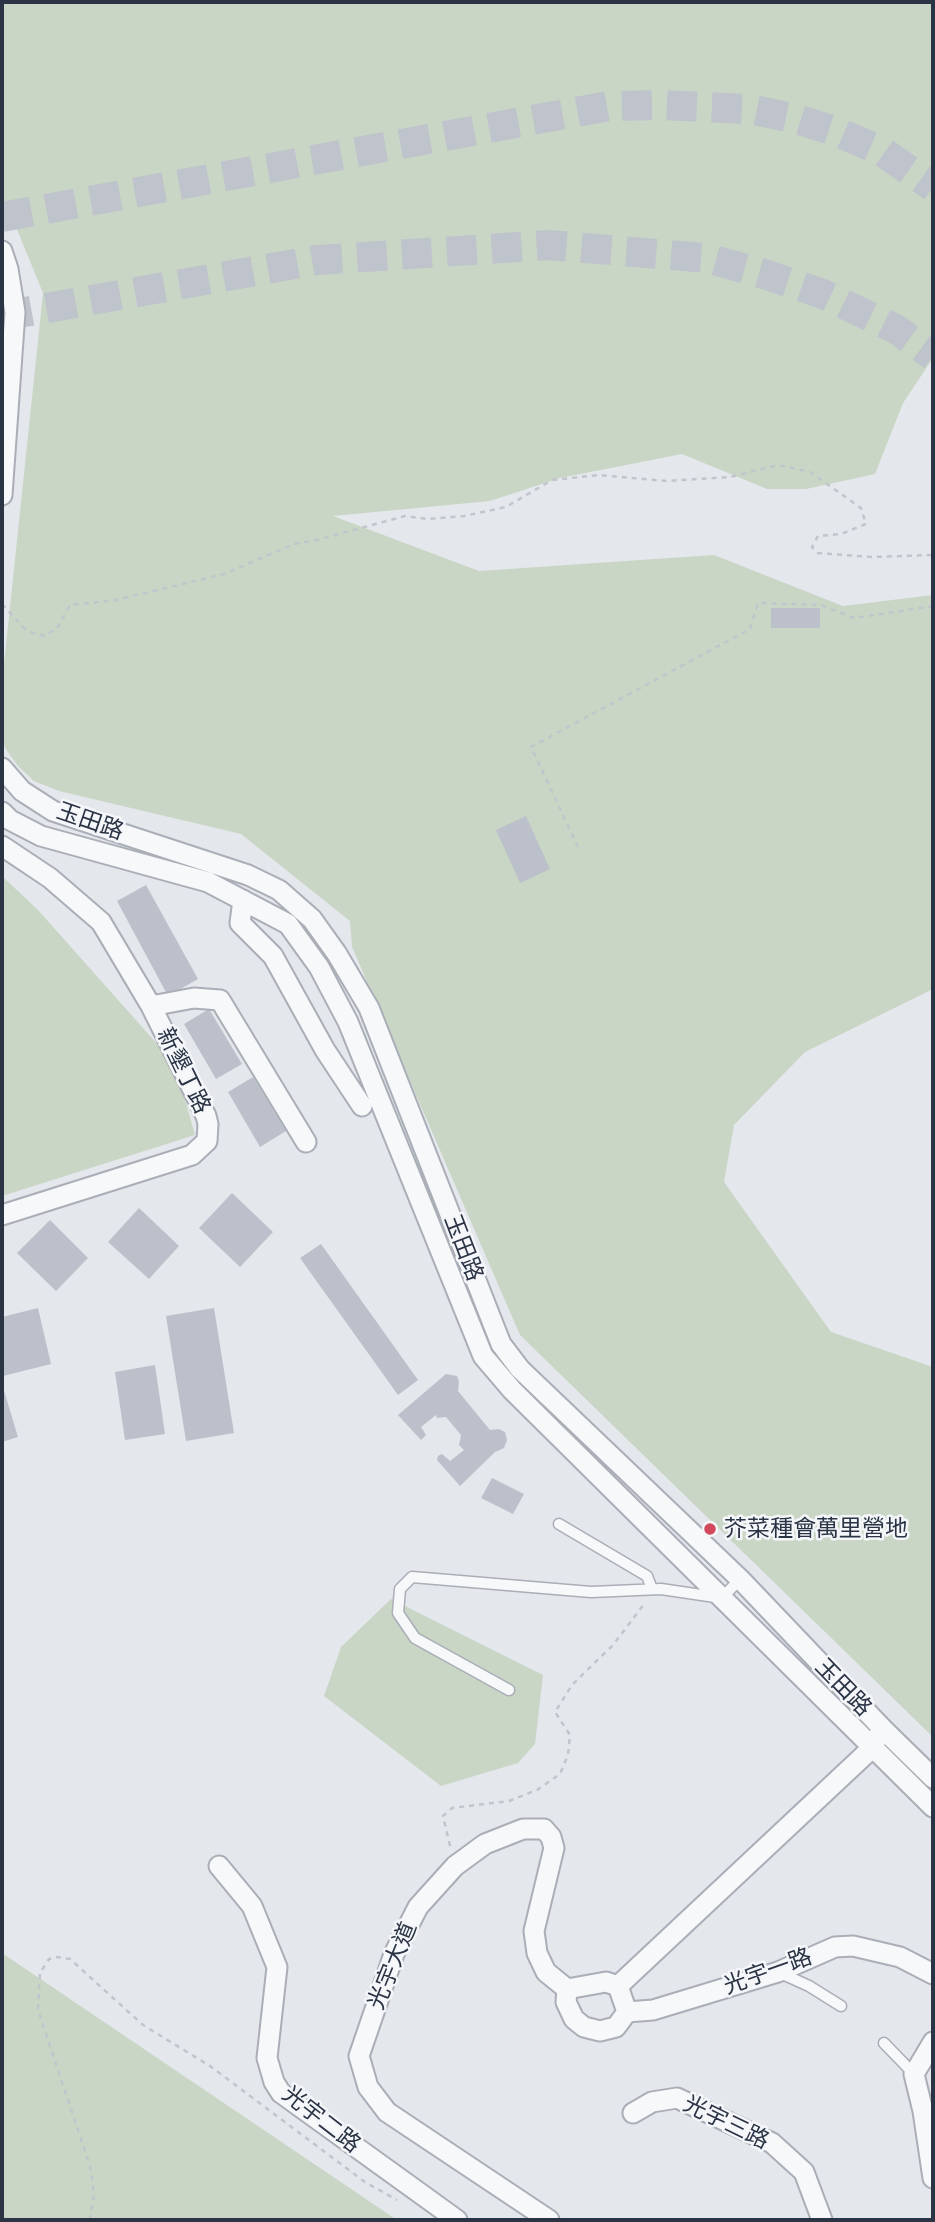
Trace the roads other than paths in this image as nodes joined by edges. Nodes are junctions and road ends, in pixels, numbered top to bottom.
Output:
1 (2, 251) edge
2 (2, 495) edge
3 (2, 768) edge
4 (2, 812) edge
5 (2, 846) edge
6 (243, 900) junction
7 (151, 1006) junction
8 (362, 1106) dead end
9 (306, 1142) dead end
10 (2, 1216) edge
11 (559, 1524) dead end
12 (740, 1579) junction
13 (652, 1588) junction
14 (722, 1598) junction
15 (509, 1690) dead end
16 (883, 1729) junction
17 (872, 1748) junction
18 (933, 1778) edge
19 (933, 1807) edge
20 (219, 1866) dead end
21 (778, 1972) junction
22 (933, 1974) edge
23 (618, 1986) junction
24 (568, 1989) junction
25 (841, 2006) dead end
26 (627, 2012) junction
27 (933, 2042) edge
28 (884, 2043) dead end
29 (914, 2074) junction
30 (633, 2113) dead end
31 (933, 2178) edge
32 (457, 2220) edge
33 (549, 2220) edge
34 (822, 2220) edge

1 - 2 street
3 - 12 street, 玉田路
4 - 6 street, 玉田路
5 - 7 street, 新墾丁路
6 - 8 street
6 - 14 street, 玉田路
7 - 9 street
7 - 10 street, 新墾丁路
11 - 13 lane
12 - 14 lane
12 - 16 street, 玉田路
13 - 14 lane
13 - 15 lane
14 - 17 street, 玉田路
16 - 17 street
16 - 18 street, 玉田路
17 - 19 street, 玉田路
17 - 23 street
20 - 32 street, 光宇二路
21 - 22 street, 光宇一路
21 - 25 lane
21 - 26 street, 光宇一路
23 - 24 street
23 - 26 street
24 - 26 street
24 - 33 street, 光宇大道
27 - 29 street
28 - 29 lane
29 - 31 street
30 - 34 street, 光宇三路

